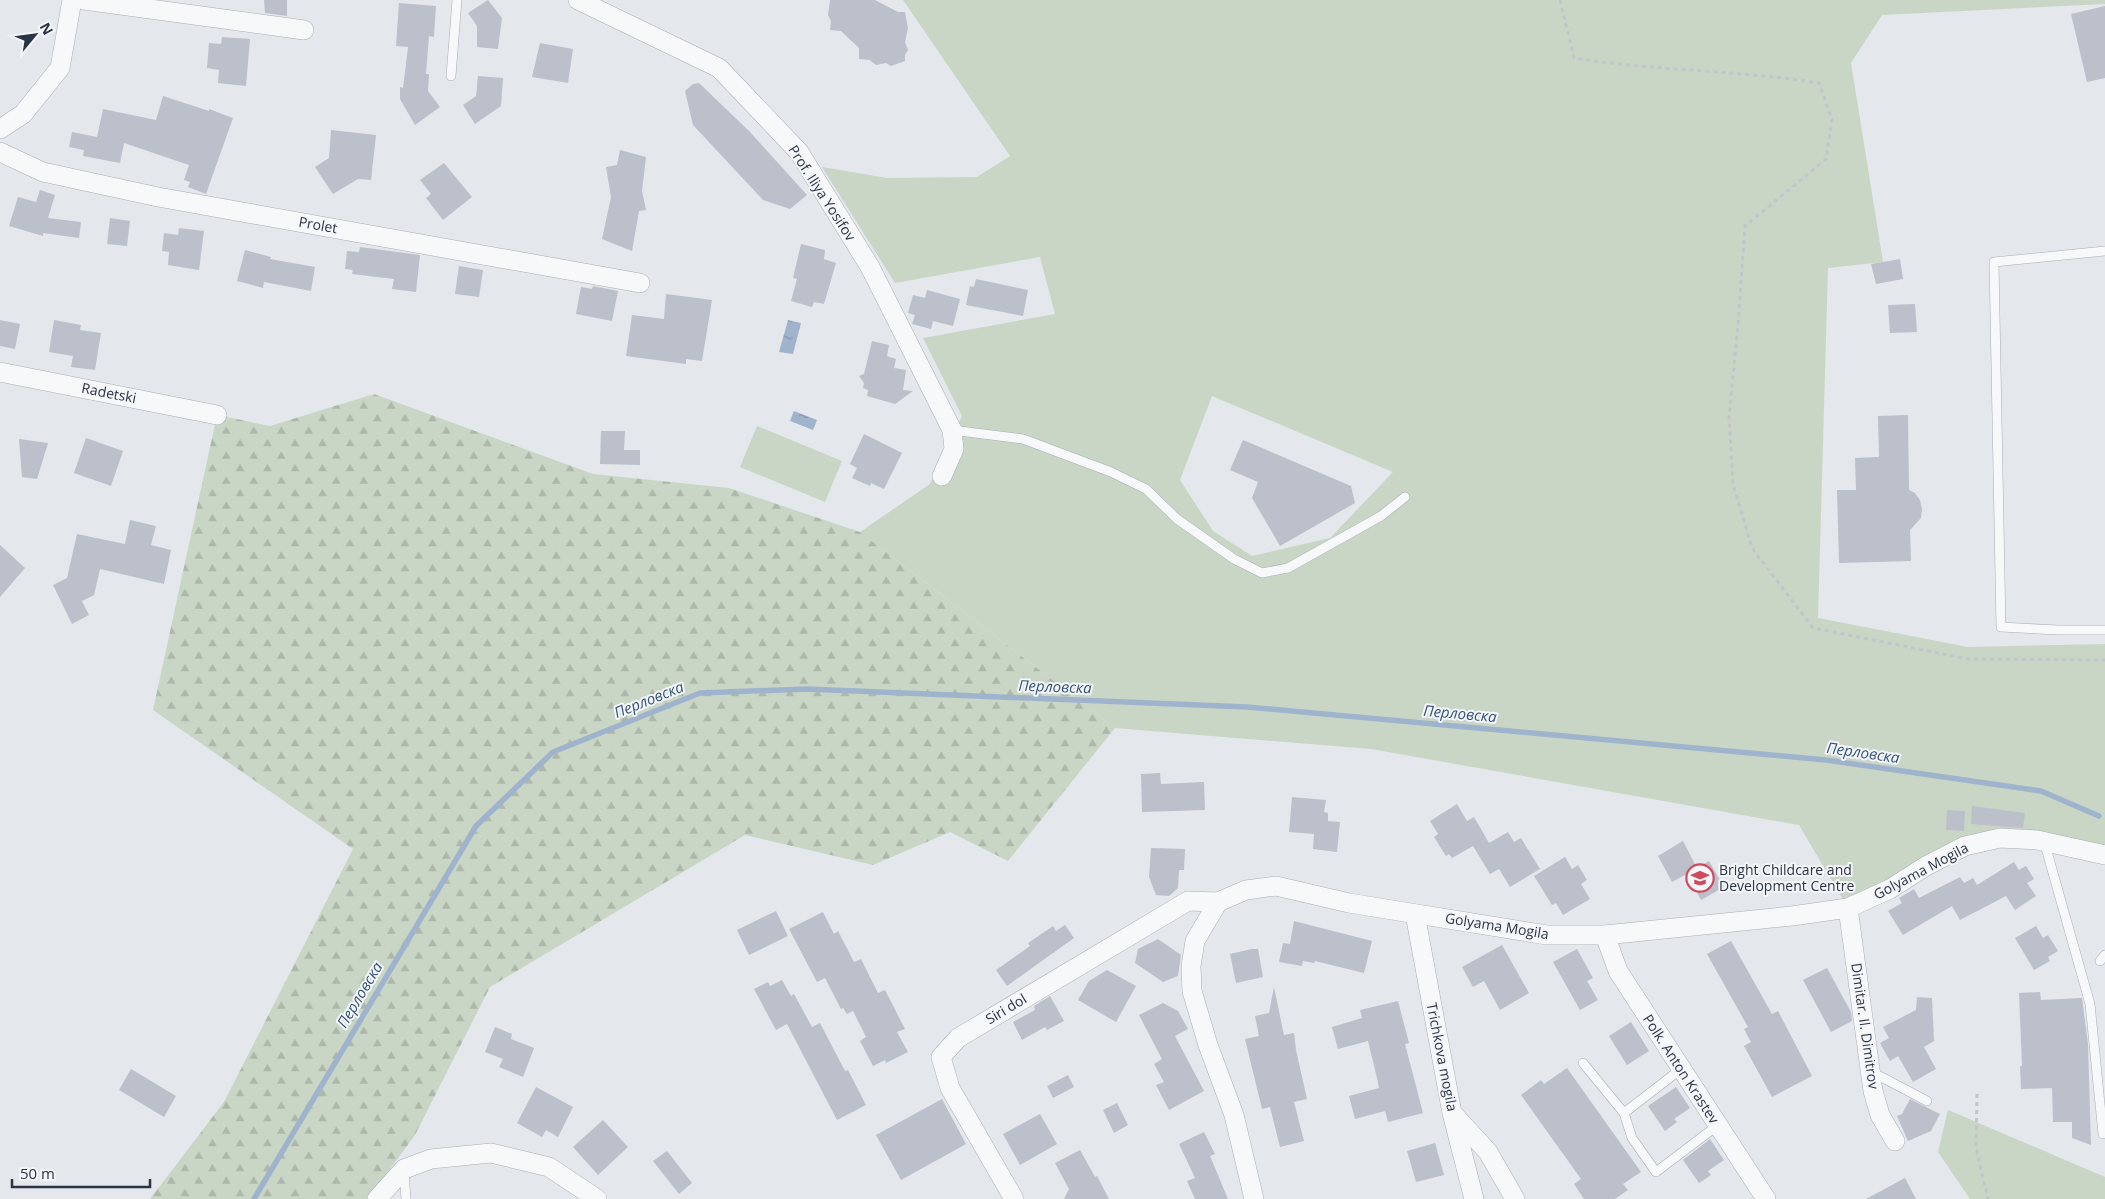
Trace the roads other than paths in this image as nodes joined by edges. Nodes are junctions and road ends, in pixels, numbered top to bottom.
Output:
1 (72, 0) edge
2 (84, 0) edge
3 (457, 0) edge
4 (578, 0) edge
5 (304, 30) dead end
6 (451, 76) dead end
7 (0, 129) edge
8 (0, 152) edge
9 (2105, 251) edge
10 (640, 283) dead end
11 (0, 372) edge
12 (217, 415) dead end
13 (952, 430) junction
14 (942, 476) dead end
15 (1405, 497) dead end
16 (2105, 630) edge
17 (2044, 841) junction
18 (2105, 855) edge
19 (1218, 902) junction
20 (1848, 908) junction
21 (1414, 914) junction
22 (1604, 935) junction
23 (1583, 1063) dead end
24 (1681, 1069) junction
25 (1870, 1071) junction
26 (1926, 1102) dead end
27 (1452, 1113) junction
28 (1624, 1113) junction
29 (1718, 1125) junction
30 (2103, 1134) dead end
31 (1895, 1141) dead end
32 (404, 1169) junction
33 (377, 1199) edge
34 (406, 1199) edge
35 (597, 1199) edge
36 (1014, 1199) edge
37 (1254, 1199) edge
38 (1474, 1199) edge
39 (1515, 1199) edge
40 (1766, 1199) edge

1 - 7 street
2 - 5 street
3 - 6 lane
4 - 13 street, Prof. Iliya Yosifov
8 - 10 street, Prolet
9 - 16 lane
11 - 12 street, Radetski
13 - 14 street, Prof. Iliya Yosifov
13 - 15 lane
17 - 18 street, Golyama Mogila
17 - 20 street, Golyama Mogila
17 - 30 lane
19 - 21 street, Golyama Mogila
19 - 36 street, Siri dol
19 - 37 street
20 - 22 street, Golyama Mogila
20 - 25 street, Dimitar. Il. Dimitrov
21 - 22 street, Golyama Mogila
21 - 27 street, Trichkova mogila
22 - 24 street, Polk. Anton Krastev
23 - 28 lane
24 - 28 lane
24 - 29 street, Polk. Anton Krastev
25 - 26 lane
25 - 31 street, Dimitar. Il. Dimitrov
27 - 38 street, Trichkova mogila
27 - 39 street
28 - 29 lane
29 - 40 street, Polk. Anton Krastev
32 - 33 street
32 - 34 lane
32 - 35 street

